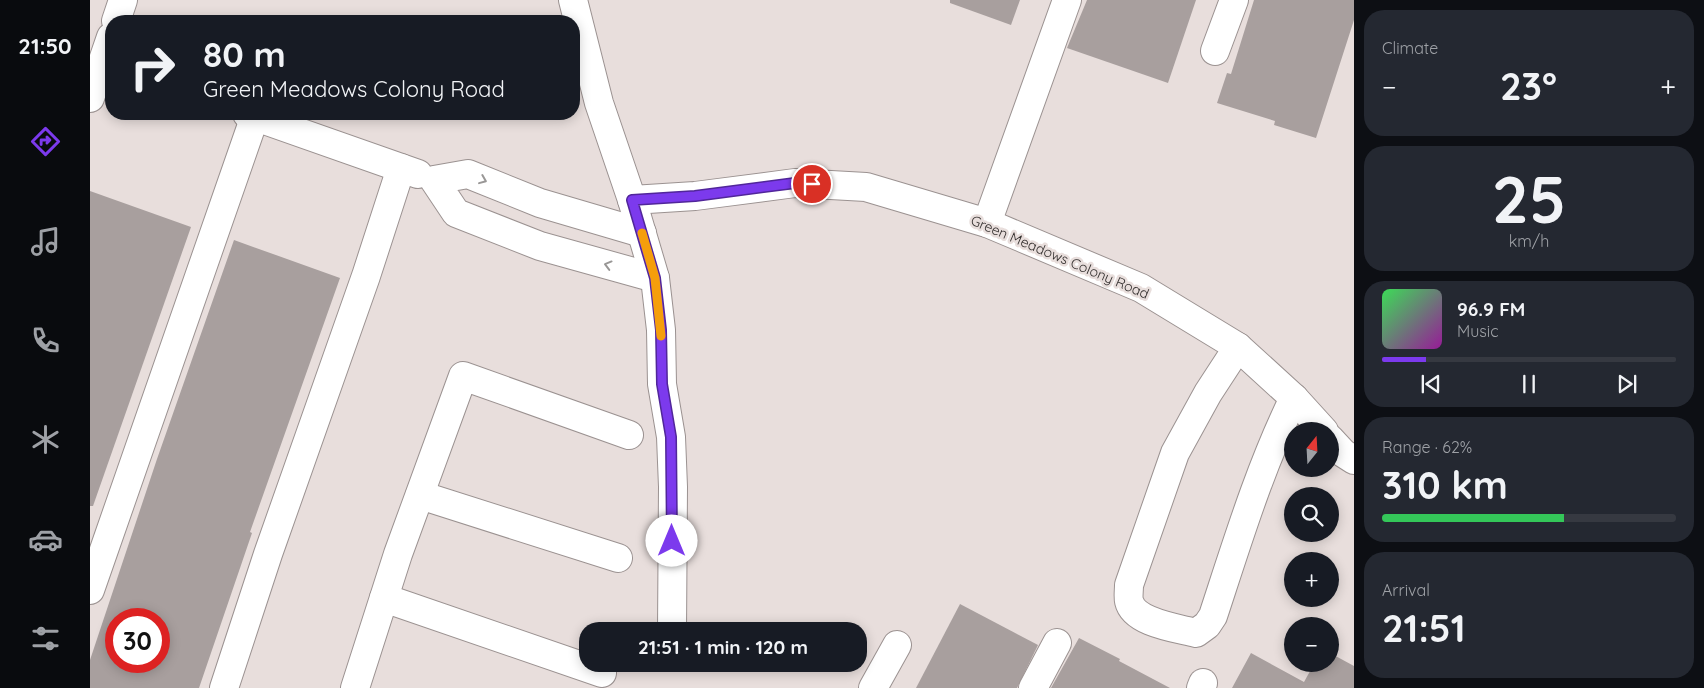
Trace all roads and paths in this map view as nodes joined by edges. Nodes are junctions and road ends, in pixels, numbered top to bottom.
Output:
1 (123, 0) edge
2 (573, 0) edge
3 (1066, 0) edge
4 (1234, 0) edge
5 (118, 15) edge
6 (577, 15) edge
7 (580, 29) edge
8 (1215, 51) dead end
9 (101, 63) edge
10 (90, 98) edge
11 (249, 120) edge
12 (265, 120) edge
13 (401, 168) junction
14 (434, 180) junction
15 (632, 200) junction
16 (987, 223) junction
17 (642, 233) junction
18 (655, 278) junction
19 (1238, 347) junction
20 (1294, 398) junction
21 (1316, 422) edge
22 (629, 435) dead end
23 (1339, 448) edge
24 (1354, 460) edge
25 (420, 495) junction
26 (618, 558) dead end
27 (90, 590) edge
28 (384, 598) junction
29 (672, 622) edge
30 (1056, 643) dead end
31 (897, 645) dead end
32 (602, 673) dead end
33 (224, 688) edge
34 (355, 688) edge
35 (873, 688) edge
36 (1033, 688) edge

1 - 5 street
2 - 6 street
3 - 16 street
4 - 8 street
7 - 15 street
9 - 10 street
11 - 27 street
12 - 13 street
13 - 14 street
13 - 33 street
14 -> 17 street
18 -> 14 street
15 - 16 street, Green Meadows Colony Road
15 - 17 street
16 - 19 street, Green Meadows Colony Road
17 - 18 street
18 - 29 street
19 - 20 street, Green Meadows Colony Road
19 - 20 street
20 - 21 street, Green Meadows Colony Road
22 - 25 street
23 - 24 street
25 - 26 street
25 - 28 street
28 - 32 street
28 - 34 street
30 - 36 street
31 - 35 street

